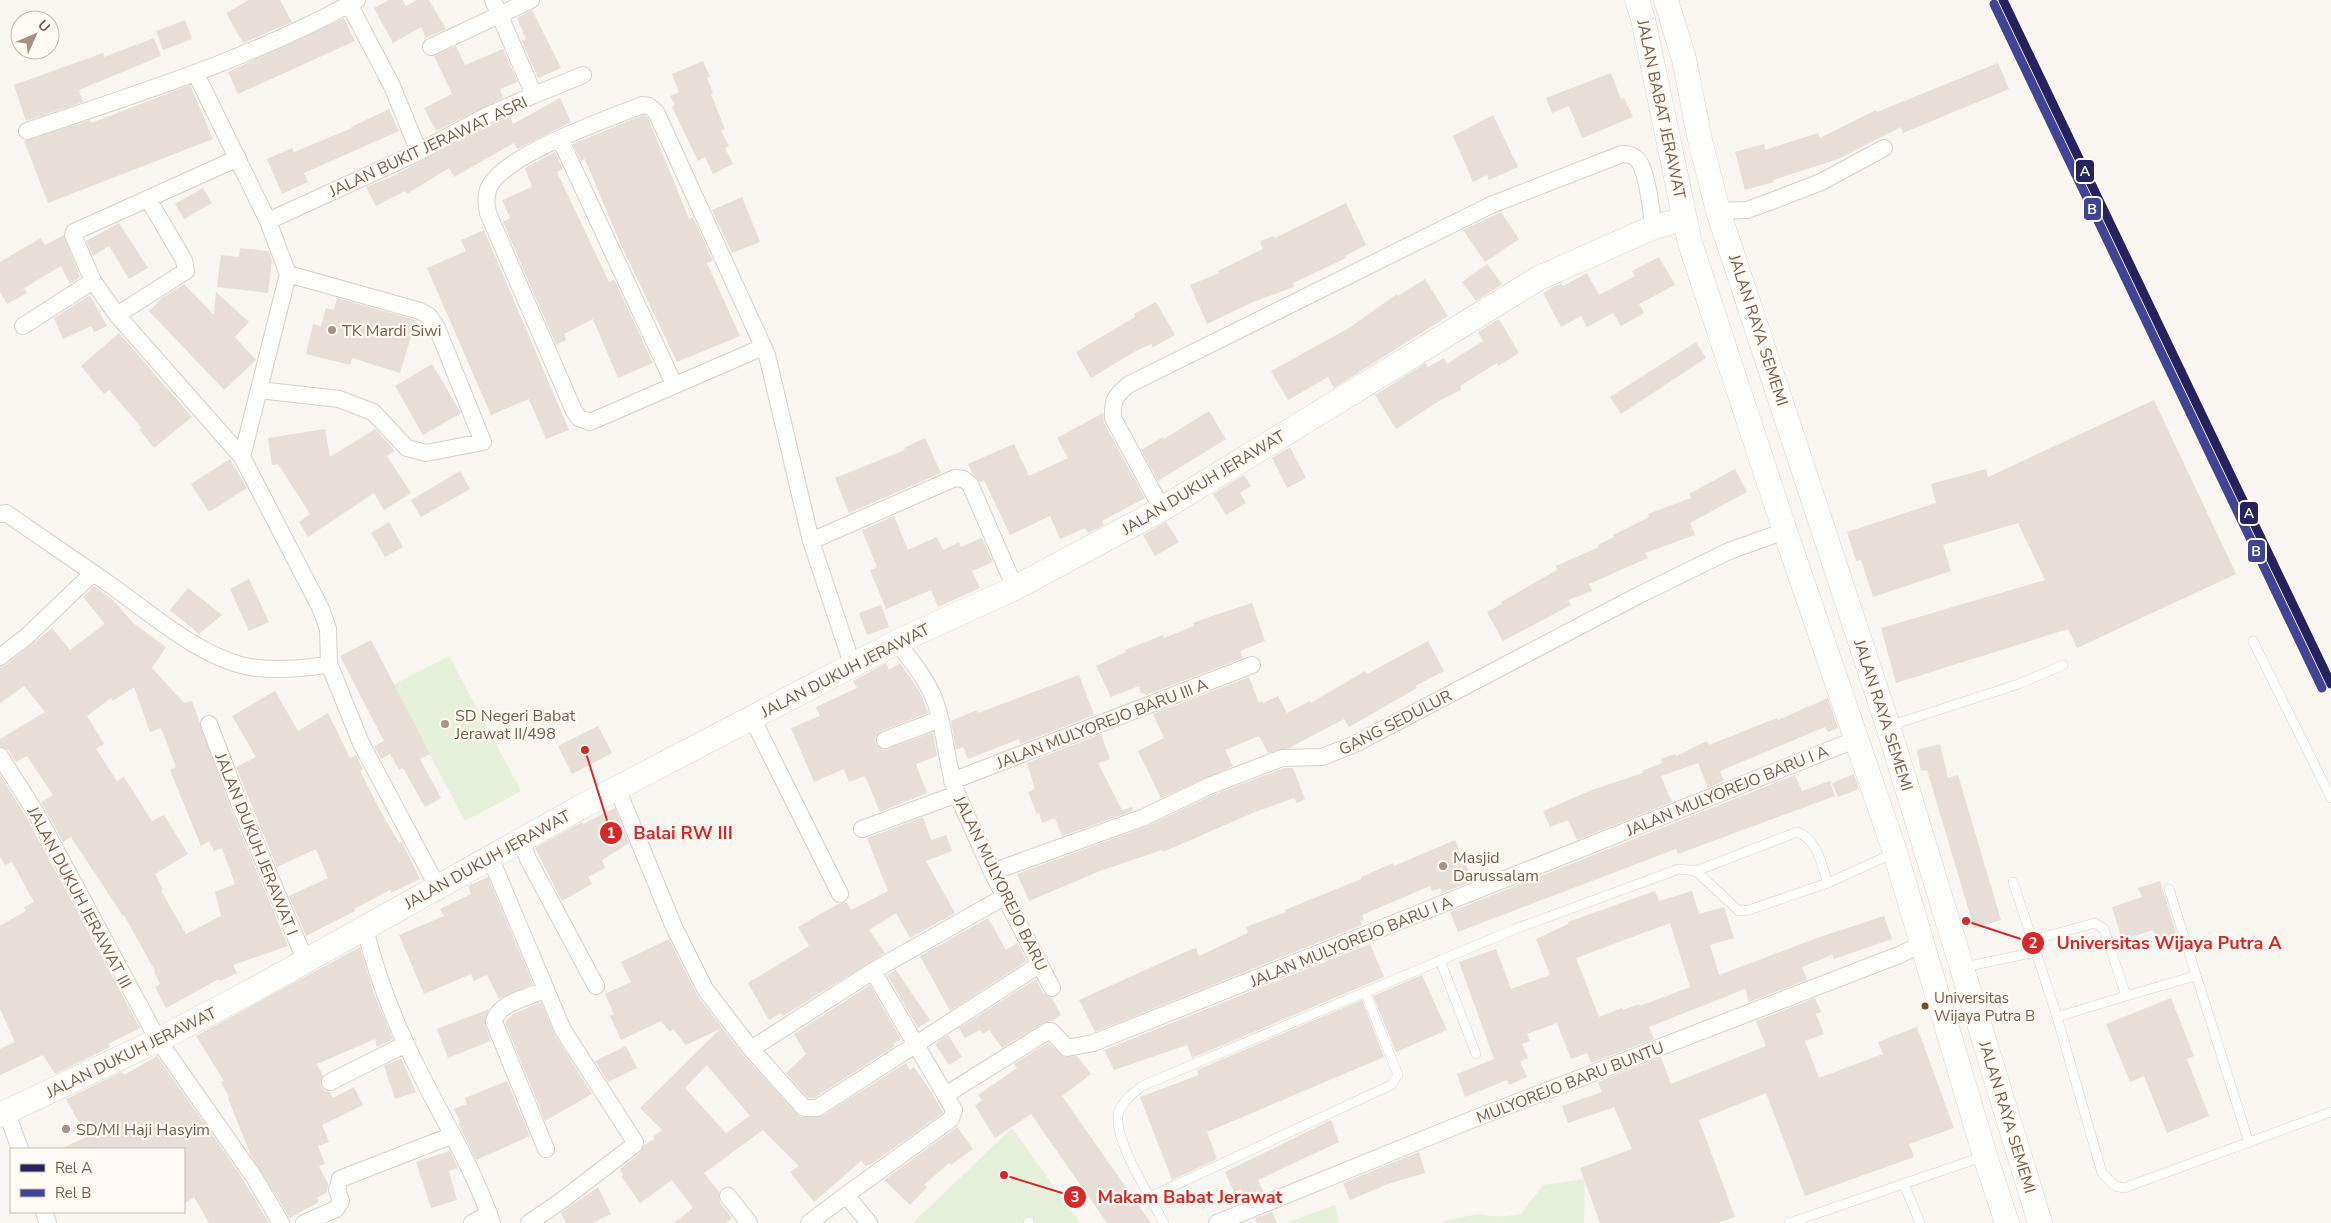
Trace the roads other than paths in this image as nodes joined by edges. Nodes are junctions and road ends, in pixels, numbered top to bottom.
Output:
1 (531, 0) edge
2 (1637, 0) edge
3 (1666, 0) edge
4 (353, 2) edge
5 (497, 7) edge
6 (432, 47) dead end
7 (196, 74) junction
8 (583, 75) dead end
9 (534, 96) junction
10 (27, 130) dead end
11 (560, 139) junction
12 (1884, 148) dead end
13 (419, 152) junction
14 (238, 158) junction
15 (148, 199) junction
16 (1718, 211) junction
17 (268, 221) junction
18 (1665, 224) junction
19 (288, 274) junction
20 (93, 282) junction
21 (117, 316) junction
22 (23, 326) dead end
23 (763, 347) junction
24 (674, 384) junction
25 (259, 390) junction
26 (242, 457) junction
27 (1162, 508) junction
28 (0, 514) edge
29 (1772, 535) junction
30 (811, 541) junction
31 (92, 574) junction
32 (1015, 588) junction
33 (2253, 641) dead end
34 (897, 642) junction
35 (0, 657) edge
36 (329, 664) junction
37 (852, 664) junction
38 (1252, 665) dead end
39 (2063, 665) dead end
40 (751, 716) junction
41 (940, 719) junction
42 (209, 724) dead end
43 (1888, 726) junction
44 (886, 740) dead end
45 (1851, 741) junction
46 (0, 756) edge
47 (955, 787) junction
48 (617, 788) junction
49 (2331, 798) edge
50 (862, 828) dead end
51 (521, 839) junction
52 (1895, 852) junction
53 (490, 857) junction
54 (1696, 871) junction
55 (992, 872) junction
56 (2013, 882) dead end
57 (1828, 883) junction
58 (437, 886) junction
59 (2169, 889) dead end
60 (840, 894) dead end
61 (1004, 897) junction
62 (365, 929) junction
63 (2032, 940) junction
64 (1912, 949) junction
65 (2036, 952) junction
66 (1440, 960) junction
67 (306, 962) junction
68 (1039, 965) junction
69 (1963, 968) junction
70 (873, 971) junction
71 (2195, 976) junction
72 (596, 986) dead end
73 (1052, 988) dead end
74 (545, 990) junction
75 (1365, 992) junction
76 (2126, 996) junction
77 (2057, 1017) junction
78 (158, 1040) junction
79 (406, 1044) junction
80 (916, 1045) junction
81 (751, 1049) junction
82 (1476, 1054) dead end
83 (330, 1082) dead end
84 (947, 1094) junction
85 (2331, 1112) edge
86 (3, 1114) edge
87 (453, 1135) junction
88 (2249, 1143) junction
89 (2015, 1145) junction
90 (20, 1148) edge
91 (546, 1149) dead end
92 (1977, 1159) junction
93 (1904, 1184) junction
94 (846, 1195) junction
95 (728, 1196) dead end
96 (1150, 1197) junction
97 (491, 1218) edge
98 (281, 1223) edge
99 (304, 1223) edge
100 (472, 1223) edge
101 (529, 1223) edge
102 (749, 1223) edge
103 (809, 1223) edge
104 (869, 1223) edge
105 (1164, 1223) edge
106 (1217, 1223) edge
107 (1789, 1223) edge
108 (1920, 1223) edge
109 (2007, 1223) edge
110 (2040, 1223) edge

1 - 5 street
2 - 18 main road, JALAN BABAT JERAWAT
3 - 16 main road, JALAN BABAT JERAWAT
4 - 7 street
4 - 13 street
5 - 6 street
5 - 9 street, JALAN BUKIT JERAWAT ASRI
7 - 10 street
7 - 14 street
8 - 9 street
9 - 13 street, JALAN BUKIT JERAWAT ASRI
11 - 23 street
11 - 24 street
11 - 24 street
12 - 16 street
13 - 17 street, JALAN BUKIT JERAWAT ASRI
14 - 15 street
14 - 17 street
15 - 20 street
15 - 21 street
16 - 43 main road, JALAN RAYA SEMEMI
17 - 19 street
18 - 27 main road, JALAN DUKUH JERAWAT
18 - 27 street
18 - 29 main road, JALAN RAYA SEMEMI
19 - 25 street
19 - 25 street
20 - 21 street
20 - 22 street
21 - 26 street
23 - 24 street
23 - 30 street
25 - 26 street
26 - 36 street
27 - 32 main road, JALAN DUKUH JERAWAT
28 - 31 street
29 - 45 main road, JALAN RAYA SEMEMI
29 - 55 street, GANG SEDULUR
30 - 32 street
30 - 37 street
31 - 35 street
31 - 36 street
32 - 34 main road, JALAN DUKUH JERAWAT
33 - 49 lane
34 - 37 main road, JALAN DUKUH JERAWAT
34 - 41 street, JALAN MULYOREJO BARU
36 - 58 street
37 - 40 main road, JALAN DUKUH JERAWAT
38 - 47 street, JALAN MULYOREJO BARU III A
39 - 43 lane
40 - 48 main road, JALAN DUKUH JERAWAT
40 - 60 street
41 - 44 street
41 - 47 street, JALAN MULYOREJO BARU
42 - 67 street, JALAN DUKUH JERAWAT I
43 - 69 main road, JALAN RAYA SEMEMI
45 - 52 main road, JALAN RAYA SEMEMI
45 - 84 street, JALAN MULYOREJO BARU I A
46 - 78 street, JALAN DUKUH JERAWAT III
47 - 50 street, JALAN MULYOREJO BARU III A
47 - 55 street, JALAN MULYOREJO BARU
48 - 51 main road, JALAN DUKUH JERAWAT
48 - 81 street
51 - 53 main road, JALAN DUKUH JERAWAT
51 - 72 street
52 - 57 lane
52 - 64 main road, JALAN RAYA SEMEMI
53 - 58 main road, JALAN DUKUH JERAWAT
53 - 74 street
54 - 57 lane
54 - 57 lane
54 - 66 lane
55 - 61 street, JALAN MULYOREJO BARU
56 - 63 lane
58 - 62 main road, JALAN DUKUH JERAWAT
59 - 71 lane
61 - 68 street, JALAN MULYOREJO BARU
61 - 70 street
62 - 67 main road, JALAN DUKUH JERAWAT
62 - 79 street
63 - 65 lane
63 - 76 lane
64 - 92 main road, JALAN RAYA SEMEMI
64 - 106 street, MULYOREJO BARU BUNTU
65 - 69 lane
65 - 77 lane
66 - 75 lane
66 - 82 lane
67 - 78 main road, JALAN DUKUH JERAWAT
68 - 73 street, JALAN MULYOREJO BARU
68 - 80 street
69 - 89 main road, JALAN RAYA SEMEMI
70 - 80 street
70 - 81 street
71 - 76 lane
71 - 88 lane
74 - 91 street
74 - 101 street
75 - 96 lane
75 - 96 lane
76 - 77 lane
77 - 88 lane
78 - 86 main road, JALAN DUKUH JERAWAT
78 - 98 street, JALAN DUKUH JERAWAT III
79 - 83 street
79 - 87 street
80 - 81 street
80 - 84 street
84 - 94 street
85 - 88 lane
86 - 90 street
87 - 97 street
87 - 99 street
89 - 92 main road
89 - 110 main road, JALAN RAYA SEMEMI
92 - 93 lane
92 - 109 main road, JALAN RAYA SEMEMI
93 - 107 lane
93 - 108 lane
94 - 103 street
94 - 104 street
95 - 102 street
96 - 105 lane
97 - 100 street

